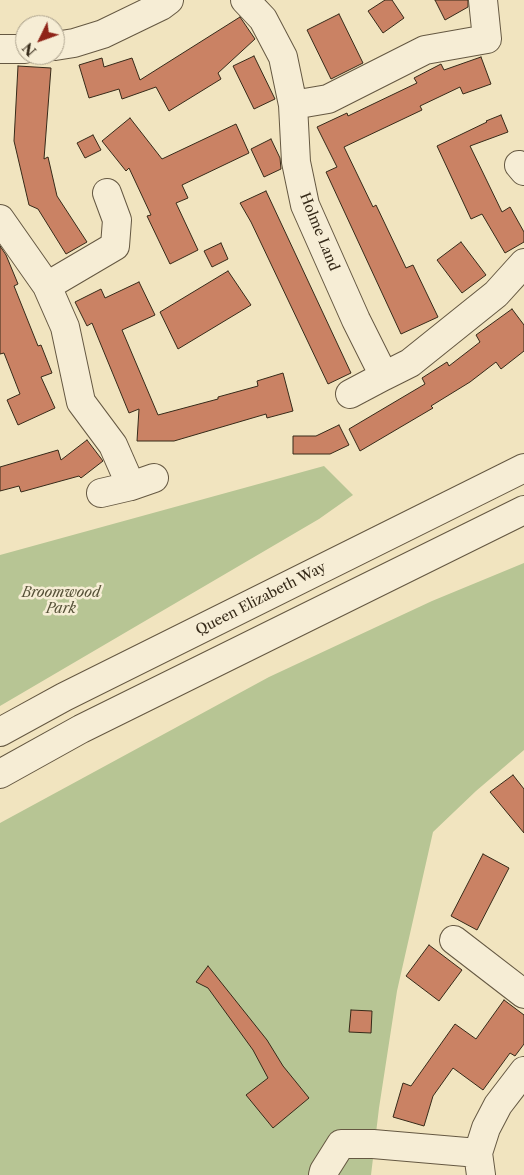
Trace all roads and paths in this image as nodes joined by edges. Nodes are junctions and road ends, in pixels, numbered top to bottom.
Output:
1 (169, 0) edge
2 (246, 0) edge
3 (483, 0) edge
4 (65, 44) edge
5 (0, 49) edge
6 (15, 49) edge
7 (293, 105) junction
8 (107, 193) dead end
9 (0, 219) edge
10 (524, 263) edge
11 (46, 286) junction
12 (384, 376) junction
13 (350, 394) dead end
14 (524, 468) edge
15 (100, 493) dead end
16 (524, 510) edge
17 (0, 732) edge
18 (0, 774) edge
19 (454, 940) dead end
20 (524, 994) edge
21 (524, 1071) edge
22 (479, 1164) edge
23 (324, 1175) edge

1 - 4 street
2 - 7 street, Holme Land
3 - 7 street
5 - 6 street
7 - 12 street, Holme Land
8 - 11 street
9 - 11 street
10 - 12 street
11 - 15 street
12 - 13 street
14 - 17 street, Queen Elizabeth Way
16 - 18 street
19 - 20 street
21 - 22 street
22 - 23 street

